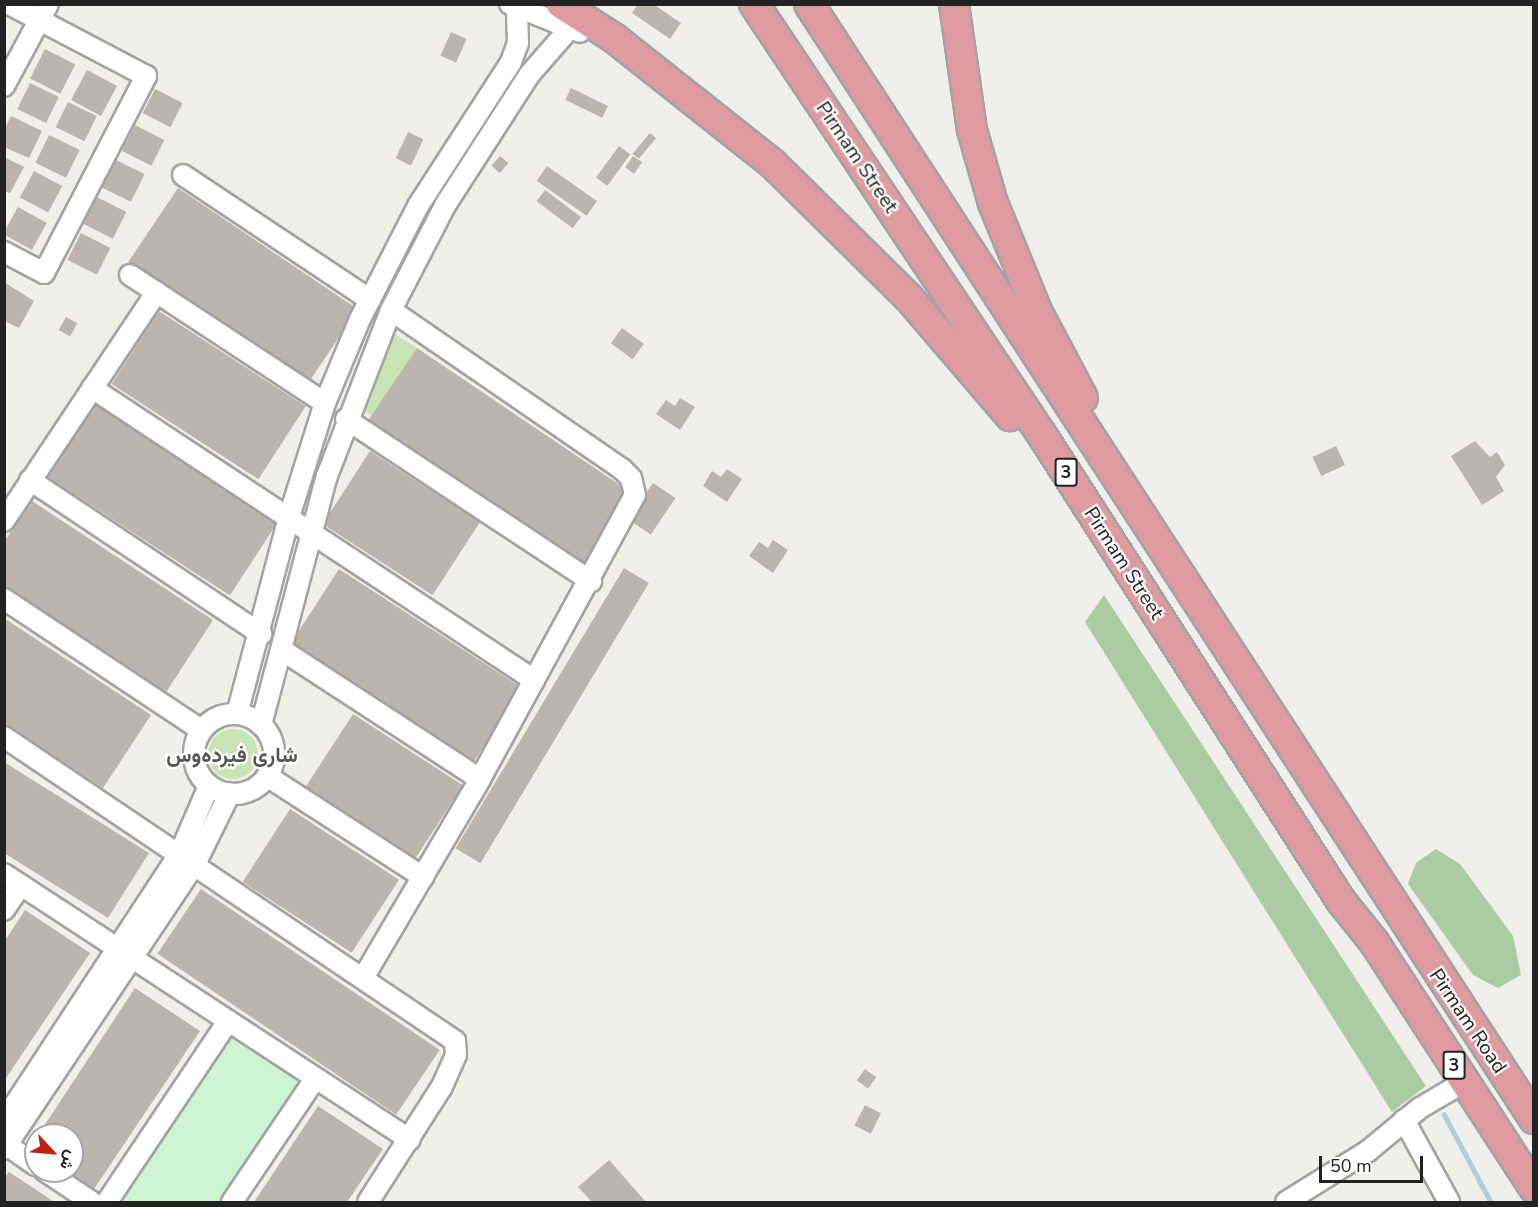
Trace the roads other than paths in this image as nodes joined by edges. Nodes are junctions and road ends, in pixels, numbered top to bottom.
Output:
1 (9, 4) edge
2 (754, 4) edge
3 (809, 4) edge
4 (954, 4) edge
5 (513, 6) edge
6 (44, 12) edge
7 (565, 16) edge
8 (4, 86) edge
9 (183, 175) dead end
10 (4, 252) edge
11 (130, 275) dead end
12 (157, 292) junction
13 (369, 300) junction
14 (391, 310) junction
15 (93, 388) junction
16 (325, 403) junction
17 (346, 419) junction
18 (1042, 435) junction
19 (1087, 436) junction
20 (30, 480) junction
21 (290, 517) junction
22 (4, 521) edge
23 (311, 534) junction
24 (591, 580) junction
25 (4, 599) edge
26 (261, 634) junction
27 (282, 650) junction
28 (534, 680) junction
29 (237, 714) junction
30 (261, 725) junction
31 (201, 730) junction
32 (4, 737) edge
33 (267, 776) junction
34 (480, 779) junction
35 (210, 786) junction
36 (230, 793) junction
37 (188, 858) junction
38 (4, 874) edge
39 (423, 877) junction
40 (21, 885) junction
41 (4, 910) edge
42 (1403, 923) joint
43 (1374, 942) joint
44 (126, 953) junction
45 (363, 978) junction
46 (228, 1021) junction
47 (315, 1079) junction
48 (1464, 1082) junction
49 (1533, 1119) edge
50 (1404, 1120) junction
51 (4, 1121) edge
52 (410, 1140) junction
53 (5, 1146) edge
54 (24, 1158) edge
55 (63, 1183) edge
56 (1533, 1188) edge
57 (92, 1203) edge
58 (107, 1203) edge
59 (232, 1203) edge
60 (368, 1203) edge
61 (1286, 1203) edge
62 (1449, 1203) edge

1 - 6 street
2 - 18 highway, Pirmam Street / 3
3 - 19 highway, Pirmam Street / 3
4 - 19 highway
5 - 7 street
5 - 13 street
6 - 8 street
6 - 10 street
7 - 14 street
7 - 18 highway
9 - 13 street
11 - 12 street
12 - 15 street
12 - 16 street
13 - 16 street
14 - 17 street
14 - 24 street
15 - 20 street
15 - 21 street
16 - 21 street
17 - 23 street
17 - 24 street
18 - 43 highway, Pirmam Street / 3
19 - 42 highway, Pirmam Street / 3
20 - 22 street
20 - 26 street
21 - 23 street
21 - 26 street
23 - 27 street
23 - 28 street
24 - 28 street
25 - 31 street
26 - 29 street
27 - 30 street
27 - 34 street
28 - 34 street
29 - 30 street
29 - 31 street
30 - 33 street
31 - 35 street
32 - 37 street
33 - 36 street
33 - 39 street
34 - 39 street
35 - 36 street
35 - 37 street
36 - 37 street
37 - 44 street
37 - 45 street
38 - 40 street
39 - 45 street
40 - 41 street
40 - 44 street
42 - 49 highway, Pirmam Road / 3
43 - 48 highway, Pirmam Road / 3
44 - 46 street
44 - 51 street
44 - 53 street
45 - 52 street
46 - 47 street
46 - 58 street
47 - 52 street
47 - 59 street
48 - 50 street
48 - 56 highway, Pirmam Road / 3
50 - 61 street
50 - 62 street
52 - 60 street
53 - 54 street
55 - 57 street

